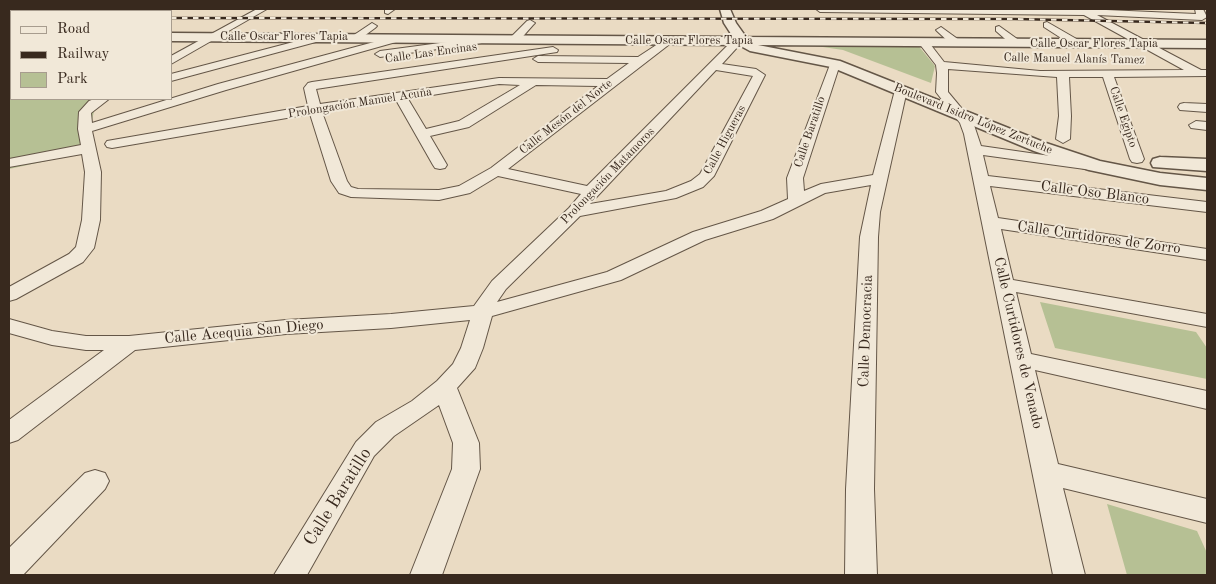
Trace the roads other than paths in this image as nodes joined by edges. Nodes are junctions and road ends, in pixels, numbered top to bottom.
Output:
1 (263, 9) edge
2 (724, 9) edge
3 (820, 9) edge
4 (888, 9) edge
5 (1168, 9) edge
6 (963, 10) edge
7 (1081, 10) edge
8 (1200, 13) edge
9 (1178, 16) junction
10 (530, 23) dead end
11 (1047, 25) dead end
12 (372, 26) dead end
13 (941, 30) dead end
14 (999, 30) dead end
15 (172, 37) edge
16 (212, 37) junction
17 (324, 37) junction
18 (357, 37) junction
19 (400, 38) junction
20 (488, 39) junction
21 (514, 40) junction
22 (570, 40) junction
23 (667, 41) junction
24 (740, 41) junction
25 (767, 41) junction
26 (923, 42) junction
27 (955, 42) junction
28 (1016, 43) junction
29 (1076, 43) junction
30 (1143, 44) junction
31 (1207, 44) edge
32 (553, 50) junction
33 (538, 59) junction
34 (172, 60) edge
35 (640, 60) junction
36 (309, 63) junction
37 (835, 64) junction
38 (941, 65) junction
39 (715, 66) junction
40 (189, 73) junction
41 (1204, 73) edge
42 (1063, 75) junction
43 (1108, 75) junction
44 (172, 78) edge
45 (499, 82) junction
46 (533, 82) junction
47 (610, 83) junction
48 (222, 87) junction
49 (901, 90) junction
50 (942, 92) junction
51 (400, 96) junction
52 (101, 100) edge
53 (1184, 107) dead end
54 (226, 108) dead end
55 (1207, 108) edge
56 (315, 110) junction
57 (959, 114) junction
58 (230, 124) junction
59 (1029, 126) dead end
60 (85, 129) junction
61 (1046, 133) dead end
62 (422, 134) junction
63 (1064, 140) junction
64 (112, 144) dead end
65 (89, 148) junction
66 (975, 150) junction
67 (1137, 160) junction
68 (9, 163) edge
69 (440, 165) dead end
70 (1207, 165) edge
71 (1096, 166) junction
72 (496, 171) junction
73 (879, 179) junction
74 (983, 180) junction
75 (1207, 184) edge
76 (591, 192) junction
77 (796, 202) junction
78 (1207, 207) edge
79 (575, 212) junction
80 (990, 222) junction
81 (1207, 254) edge
82 (1004, 284) junction
83 (9, 295) edge
84 (482, 312) junction
85 (1207, 320) edge
86 (9, 326) edge
87 (129, 343) junction
88 (1022, 360) junction
89 (446, 387) junction
90 (1207, 400) edge
91 (9, 432) edge
92 (1048, 473) junction
93 (95, 481) dead end
94 (1207, 511) edge
95 (15, 554) edge
96 (290, 575) edge
97 (426, 575) edge
98 (861, 575) edge
99 (1069, 575) edge

1 - 16 street
2 - 24 street
3 - 4 street
4 - 6 street
5 - 9 street
6 - 7 street
7 - 9 street
7 - 30 street
8 - 9 street
10 - 21 street
11 - 29 street
12 - 18 street
13 - 27 street
14 - 28 street
15 - 16 street, Calle Oscar Flores Tapia
16 - 17 street, Calle Oscar Flores Tapia
16 - 34 street
17 - 18 street, Calle Oscar Flores Tapia
17 - 40 street
18 - 19 street, Calle Oscar Flores Tapia
19 - 20 street, Calle Oscar Flores Tapia
19 - 36 street
20 - 21 street, Calle Oscar Flores Tapia
20 - 36 street
21 - 22 street, Calle Oscar Flores Tapia
22 - 23 street, Calle Oscar Flores Tapia
22 - 32 street
23 - 24 street, Calle Oscar Flores Tapia
23 - 35 street, Calle Mesón del Norte
24 - 25 street, Calle Oscar Flores Tapia
24 - 37 street, Boulevard Isidro López Zertuche
24 - 39 street, Prolongación Matamoros
25 - 26 street, Calle Oscar Flores Tapia
25 - 50 street, Boulevard Isidro López Zertuche
26 - 27 street, Calle Oscar Flores Tapia
26 - 38 street
27 - 28 street, Calle Oscar Flores Tapia
28 - 29 street, Calle Oscar Flores Tapia
29 - 30 street, Calle Oscar Flores Tapia
30 - 31 street, Calle Oscar Flores Tapia
30 - 41 street
32 - 33 street
32 - 56 street, Calle Las Encinas
33 - 35 street
33 - 45 street
35 - 47 street, Calle Mesón del Norte
36 - 48 street
37 - 49 street, Boulevard Isidro López Zertuche
37 - 77 street, Calle Baratillo
38 - 42 street, Calle Manuel Alanís Tamez
38 - 50 street
39 - 76 street, Prolongación Matamoros
39 - 79 street, Calle Higueras
40 - 44 street
40 - 48 street
41 - 43 street, Calle Manuel Alanís Tamez
42 - 43 street, Calle Manuel Alanís Tamez
42 - 63 street
43 - 67 street, Calle Egipto
45 - 46 street, Prolongación Manuel Acuña
45 - 51 street, Prolongación Manuel Acuña
46 - 47 street, Prolongación Manuel Acuña
46 - 62 street
47 - 72 street, Calle Mesón del Norte
48 - 60 street
49 - 57 street, Boulevard Isidro López Zertuche
49 - 73 street, Calle Democracia
50 - 57 street, Calle Curtidores de Venado
50 - 59 street, Boulevard Isidro López Zertuche
51 - 56 street, Prolongación Manuel Acuña
51 - 62 street
52 - 60 street
53 - 55 street
54 - 58 street
56 - 58 street, Prolongación Manuel Acuña
56 - 72 street, Calle Mesón del Norte
57 - 66 street, Calle Curtidores de Venado
57 - 71 street, Boulevard Isidro López Zertuche
58 - 64 street, Prolongación Manuel Acuña
60 - 65 street
61 - 63 street, Boulevard Isidro López Zertuche
62 - 69 street
63 - 67 street, Boulevard Isidro López Zertuche
65 - 68 street
65 - 83 street
66 - 71 street
66 - 74 street, Calle Curtidores de Venado
67 - 70 street, Boulevard Isidro López Zertuche
71 - 75 street, Boulevard Isidro López Zertuche
72 - 76 street
73 - 77 street
73 - 98 street, Calle Democracia
74 - 78 street, Calle Oso Blanco
74 - 80 street, Calle Curtidores de Venado
76 - 79 street, Prolongación Matamoros
77 - 84 street, Calle Acequia San Diego
79 - 84 street, Prolongación Matamoros
80 - 81 street, Calle Curtidores de Zorro
80 - 82 street, Calle Curtidores de Venado
82 - 85 street
82 - 88 street, Calle Curtidores de Venado
84 - 87 street, Calle Acequia San Diego
84 - 89 street, Calle Baratillo
86 - 87 street, Calle Acequia San Diego
87 - 91 street
88 - 90 street
88 - 92 street, Calle Curtidores de Venado
89 - 96 street, Calle Baratillo
89 - 97 street
92 - 94 street
92 - 99 street, Calle Curtidores de Venado
93 - 95 street

